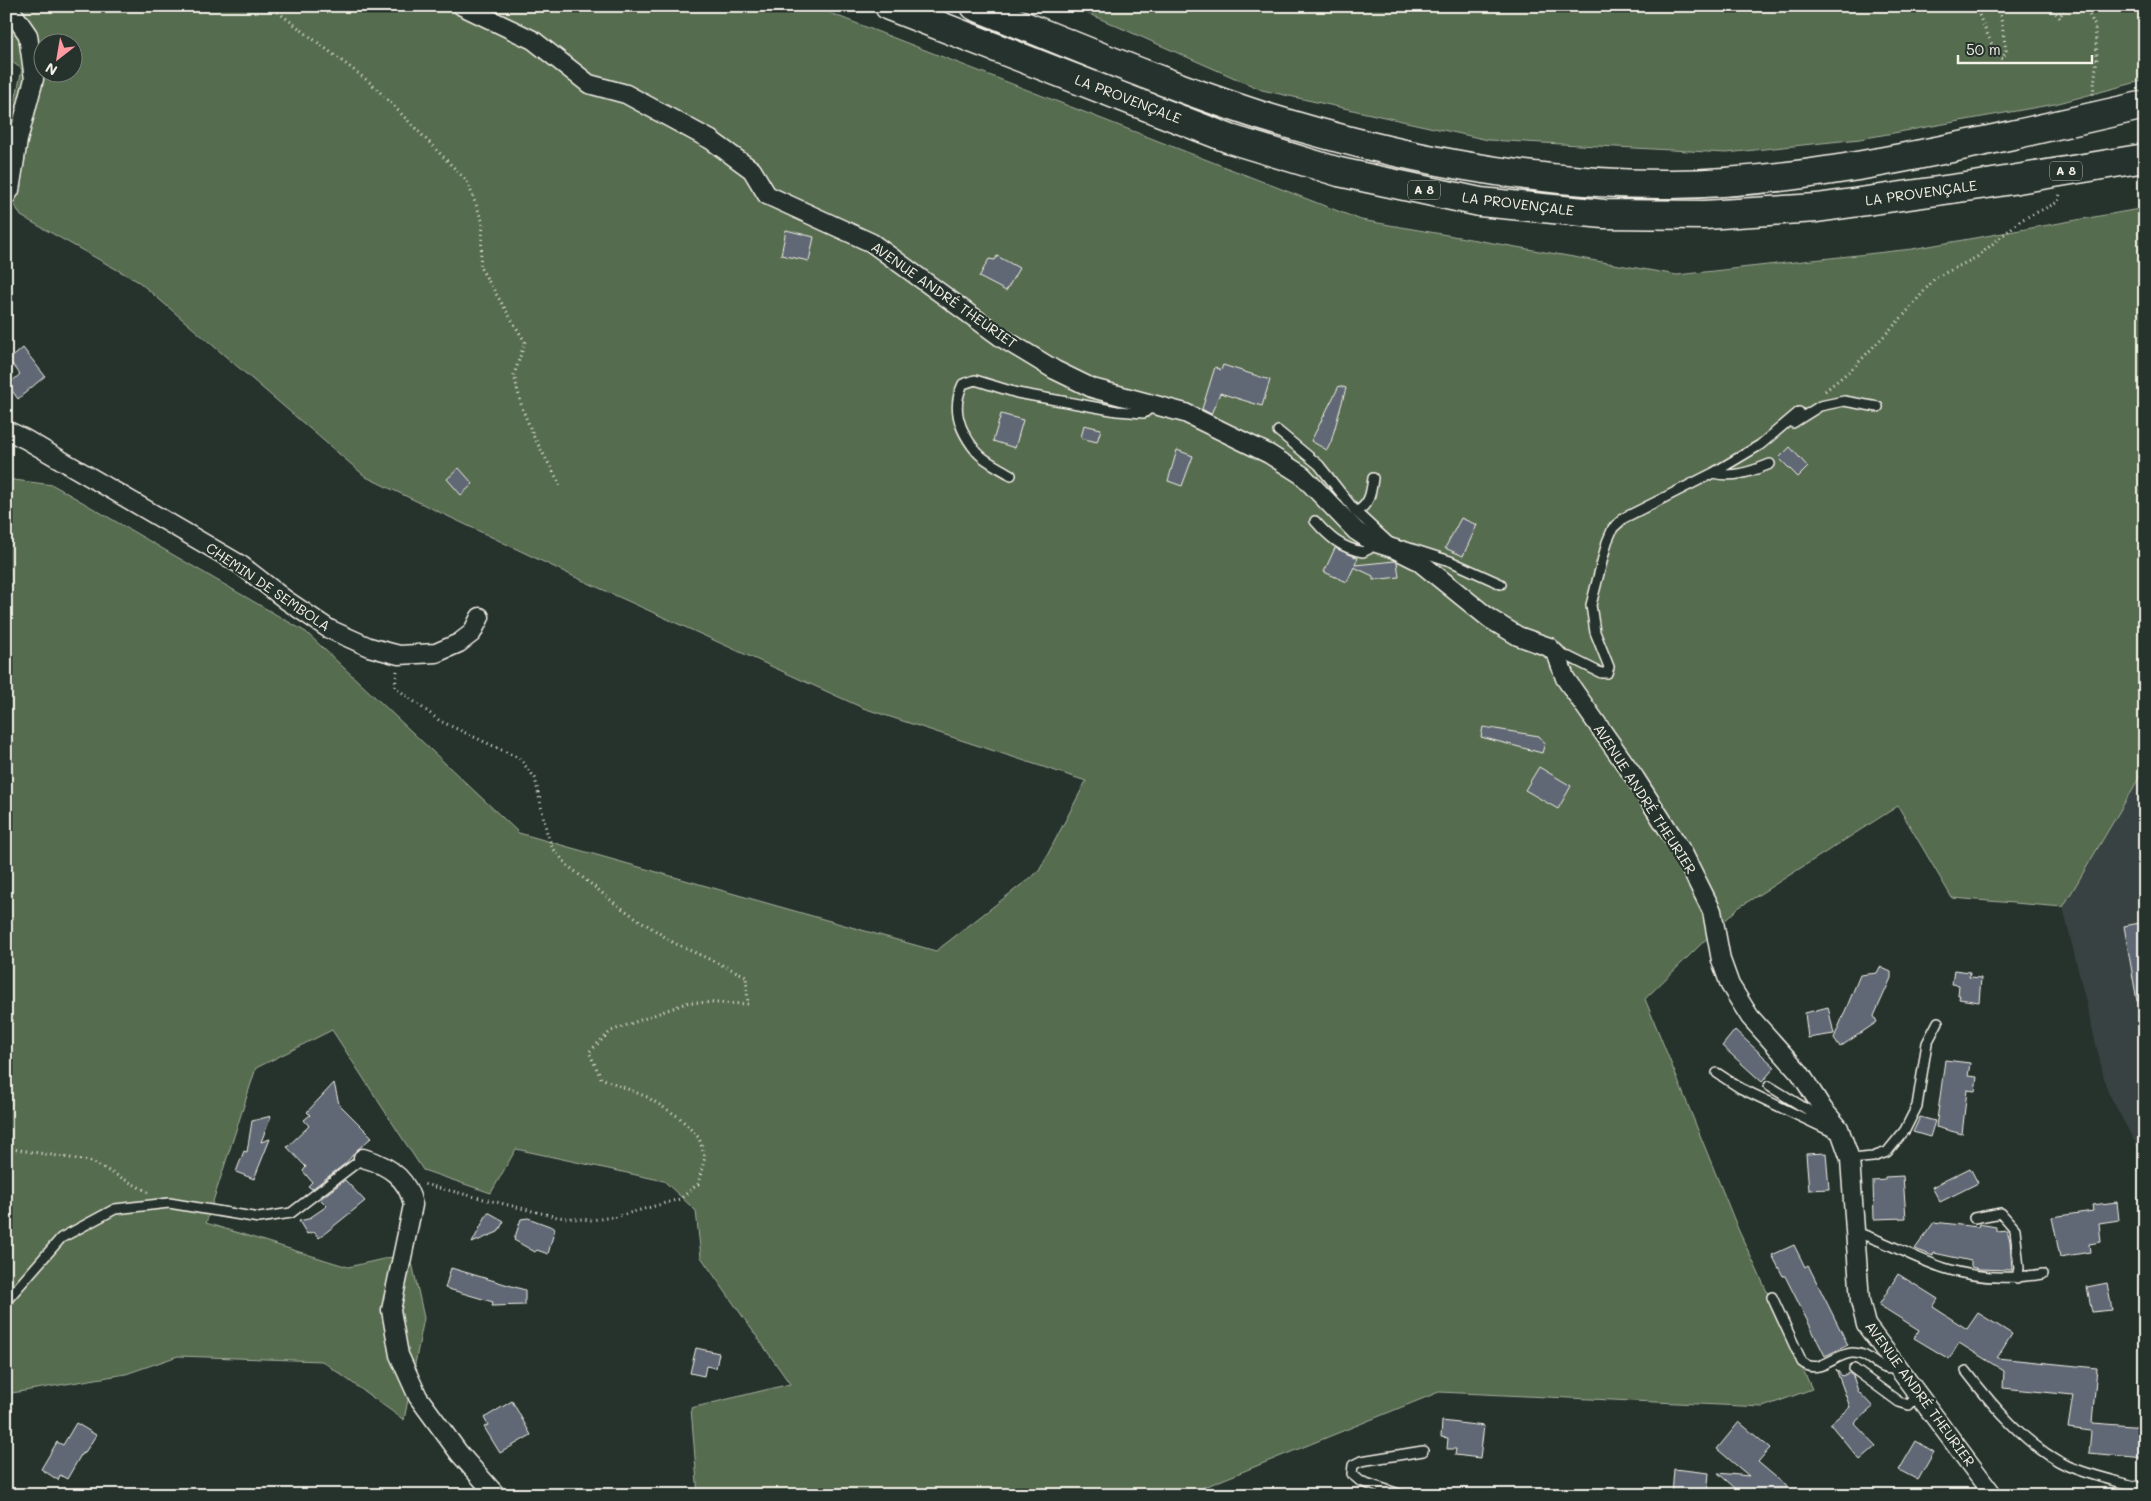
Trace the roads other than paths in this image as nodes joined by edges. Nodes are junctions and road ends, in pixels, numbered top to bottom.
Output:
1 (8, 6) edge
2 (462, 6) edge
3 (889, 6) edge
4 (975, 6) edge
5 (2145, 105) edge
6 (2145, 158) edge
7 (6, 196) edge
8 (1155, 404) junction
9 (1878, 407) dead end
10 (1799, 412) road end
11 (1783, 427) junction
12 (6, 430) edge
13 (1278, 431) dead end
14 (1770, 464) dead end
15 (1713, 472) junction
16 (1011, 475) dead end
17 (1373, 478) dead end
18 (1356, 512) junction
19 (1315, 521) dead end
20 (1373, 542) junction
21 (1395, 549) junction
22 (1501, 584) dead end
23 (480, 617) dead end
24 (1557, 655) junction
25 (1938, 1022) dead end
26 (1717, 1073) dead end
27 (1769, 1086) dead end
28 (1821, 1125) junction
29 (1844, 1138) junction
30 (363, 1158) joint
31 (1850, 1159) junction
32 (1974, 1218) dead end
33 (1855, 1232) junction
34 (2043, 1274) dead end
35 (2016, 1278) junction
36 (1772, 1297) dead end
37 (6, 1301) edge
38 (1899, 1367) junction
39 (1854, 1369) dead end
40 (1966, 1371) dead end
41 (1920, 1394) junction
42 (1423, 1451) dead end
43 (2145, 1489) edge
44 (496, 1495) edge
45 (1402, 1495) edge
46 (1993, 1495) edge

1 - 7 street
2 - 8 street, AVENUE ANDRÉ THEURIET
3 - 6 highway, LA PROVENÇALE / A 8, bridge
4 - 5 highway, LA PROVENÇALE / A 8, bridge
8 - 16 lane
8 - 20 street
9 - 11 lane
10 - 11 lane
11 - 15 lane
12 - 23 street, CHEMIN DE SEMBOLA
13 - 18 lane
14 - 15 lane
15 - 24 lane
17 - 18 lane
18 - 21 lane
19 - 20 lane
20 - 21 street
21 - 22 lane
21 - 24 street
24 - 29 street, AVENUE ANDRÉ THEURIER
25 - 31 lane
26 - 28 lane
27 - 28 lane
28 - 29 lane
29 - 31 street, AVENUE ANDRÉ THEURIER
30 - 37 lane
30 - 44 street
31 - 33 street, AVENUE ANDRÉ THEURIER
32 - 35 lane
33 - 35 lane
33 - 38 street, AVENUE ANDRÉ THEURIER
34 - 35 lane
36 - 38 lane
38 - 41 street, AVENUE ANDRÉ THEURIER
39 - 41 lane
40 - 43 lane
41 - 46 street, AVENUE ANDRÉ THEURIER
42 - 45 lane

